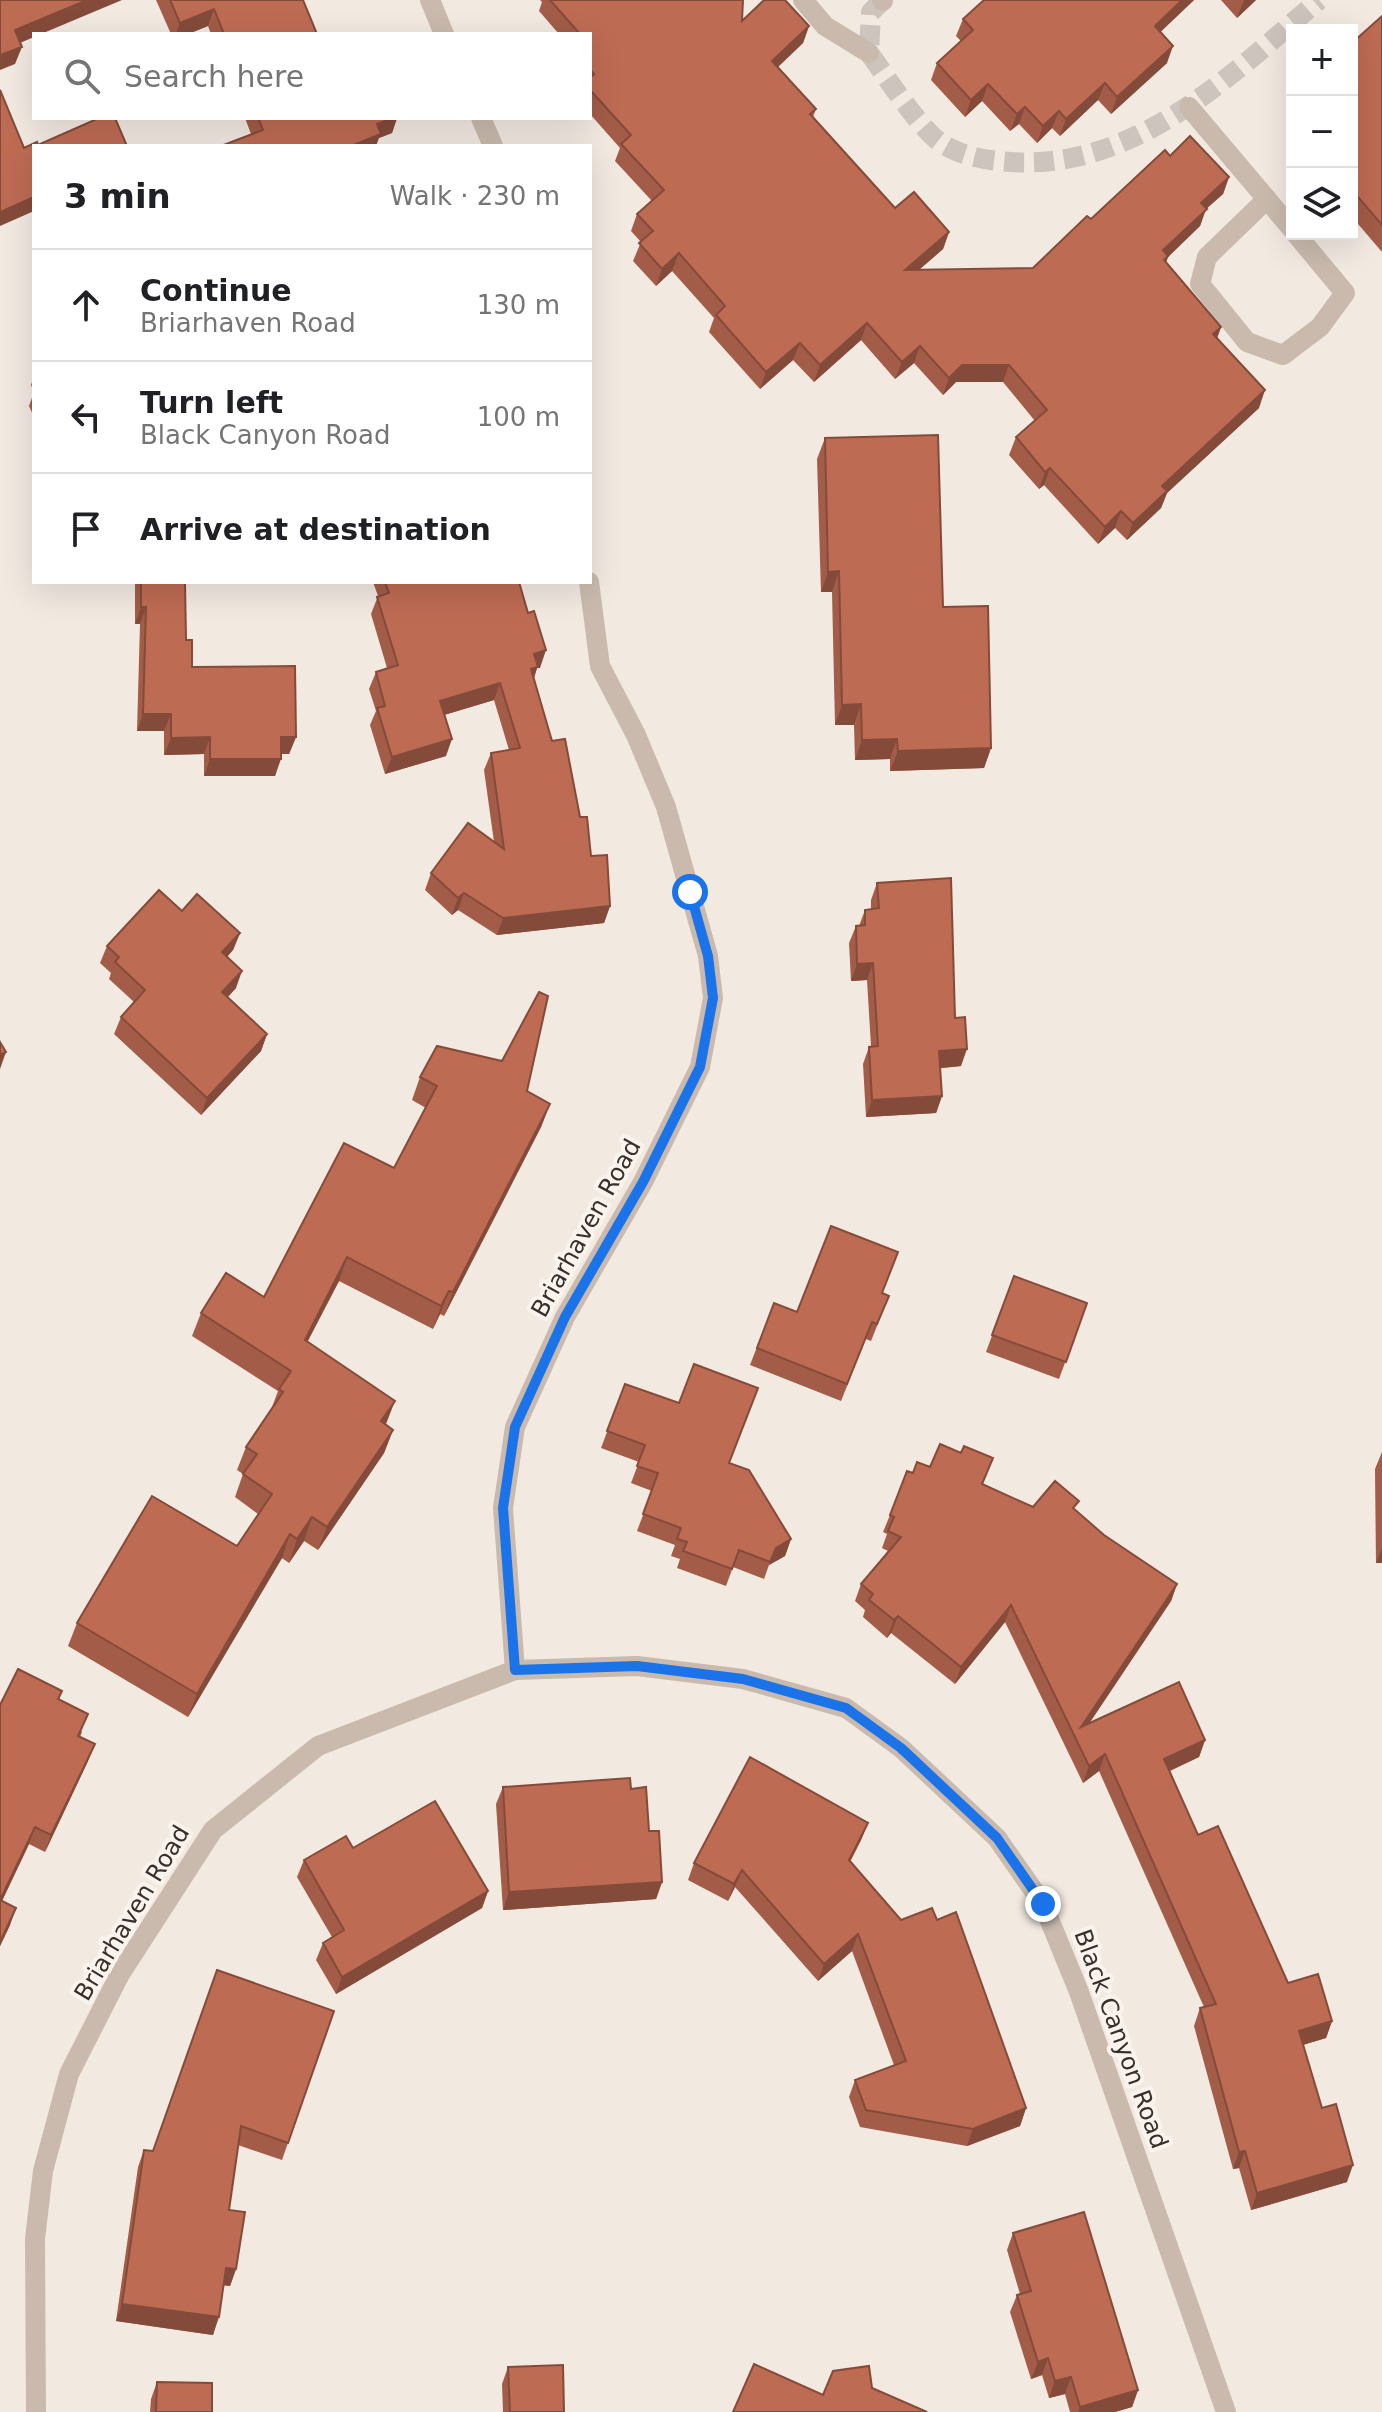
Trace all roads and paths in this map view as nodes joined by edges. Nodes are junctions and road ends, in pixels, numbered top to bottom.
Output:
1 (430, 0) edge
2 (803, 0) edge
3 (443, 32) edge
4 (869, 53) dead end
5 (1189, 107) dead end
6 (482, 120) edge
7 (492, 144) edge
8 (1267, 199) junction
9 (1286, 222) edge
10 (1301, 240) edge
11 (589, 584) edge
12 (515, 1670) junction
13 (36, 2412) edge
14 (1226, 2412) edge

1 - 3 street
2 - 4 street
5 - 8 street
6 - 7 street
8 - 9 street
8 - 10 street
11 - 12 street, Briarhaven Road
12 - 13 street, Briarhaven Road
12 - 14 street, Black Canyon Road

